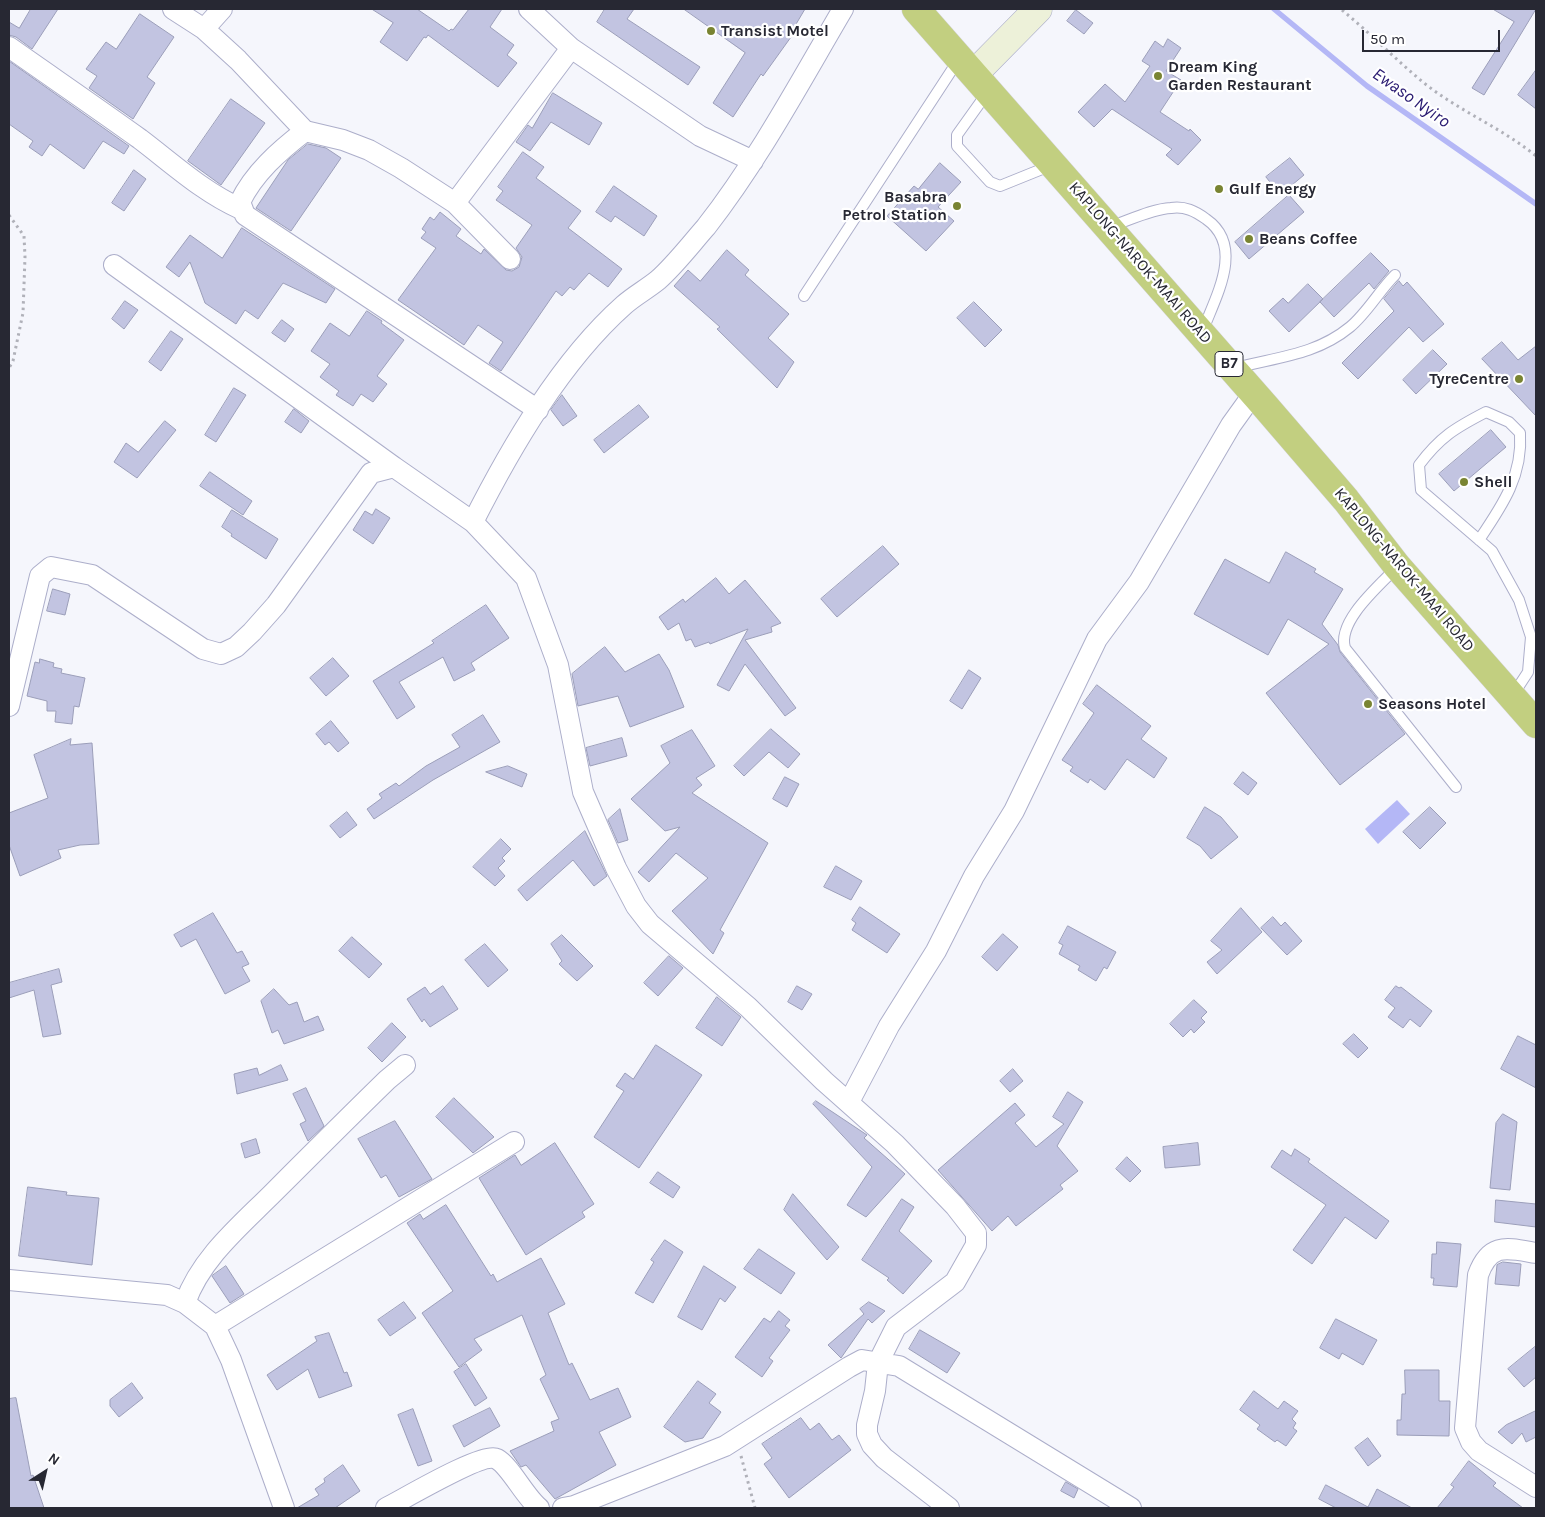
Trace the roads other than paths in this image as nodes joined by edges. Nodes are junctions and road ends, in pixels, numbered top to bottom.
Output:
1 (173, 9) edge
2 (222, 9) edge
3 (529, 9) edge
4 (843, 9) edge
5 (916, 9) edge
6 (1038, 9) edge
7 (204, 29) junction
8 (9, 47) edge
9 (571, 48) junction
10 (974, 74) junction
11 (305, 131) junction
12 (753, 160) junction
13 (1054, 165) junction
14 (454, 203) junction
15 (241, 209) junction
16 (1108, 227) junction
17 (510, 259) dead end
18 (114, 265) dead end
19 (1395, 275) dead end
20 (804, 296) dead end
21 (1202, 334) junction
22 (1233, 369) junction
23 (1254, 393) junction
24 (538, 410) junction
25 (394, 467) junction
26 (473, 522) junction
27 (1479, 540) junction
28 (1397, 566) junction
29 (1512, 696) junction
30 (9, 706) edge
31 (1536, 724) edge
32 (1456, 787) dead end
33 (405, 1065) dead end
34 (849, 1102) junction
35 (514, 1142) dead end
36 (1536, 1253) edge
37 (9, 1280) edge
38 (185, 1303) junction
39 (214, 1326) junction
40 (878, 1363) junction
41 (1536, 1487) edge
42 (284, 1508) edge
43 (386, 1508) edge
44 (539, 1508) edge
45 (563, 1508) edge
46 (949, 1508) edge
47 (1131, 1508) edge

1 - 7 street
2 - 7 street
3 - 9 street
4 - 12 street
5 - 10 highway, KAPLONG-NAROK-MAAI ROAD / B7
6 - 10 street
7 - 11 street
8 - 15 street
9 - 12 street
9 - 14 street
10 - 13 highway, KAPLONG-NAROK-MAAI ROAD / B7
10 - 13 lane
10 - 20 lane
11 - 14 street
11 - 15 street
12 - 24 street
13 - 16 highway, KAPLONG-NAROK-MAAI ROAD / B7
14 - 17 street
15 - 24 street
16 - 21 highway, KAPLONG-NAROK-MAAI ROAD / B7
16 - 21 lane
18 - 25 street
19 - 22 lane
21 - 22 highway, KAPLONG-NAROK-MAAI ROAD / B7
22 - 23 highway, KAPLONG-NAROK-MAAI ROAD / B7
23 - 28 highway, KAPLONG-NAROK-MAAI ROAD / B7
23 - 34 street
24 - 26 street
25 - 26 street
25 - 30 street
26 - 34 street
27 - 27 lane
27 - 29 lane
28 - 29 highway, KAPLONG-NAROK-MAAI ROAD / B7
28 - 32 lane
29 - 31 highway, KAPLONG-NAROK-MAAI ROAD / B7
33 - 38 street
34 - 40 street
35 - 39 street
36 - 41 street
37 - 38 street
38 - 39 street
39 - 42 street
40 - 45 street
40 - 46 street
40 - 47 street
43 - 44 street

